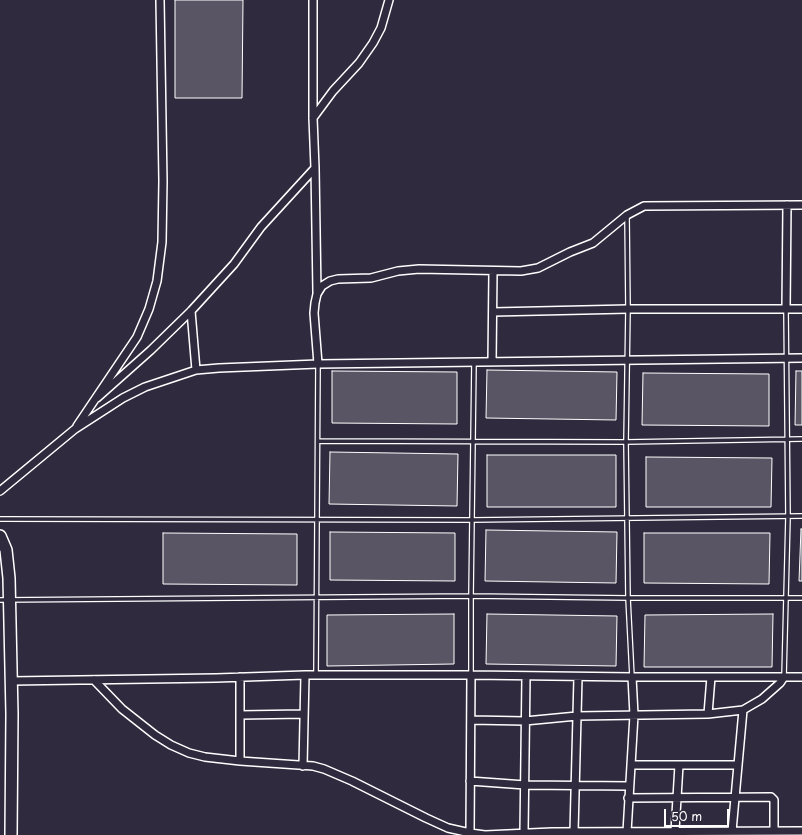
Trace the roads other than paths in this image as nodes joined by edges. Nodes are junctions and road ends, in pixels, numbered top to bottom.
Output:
1 (160, 0) edge
2 (313, 0) edge
3 (389, 0) edge
4 (313, 118) junction
5 (315, 168) junction
6 (787, 205) junction
7 (802, 205) edge
8 (627, 215) junction
9 (493, 271) junction
10 (317, 294) junction
11 (802, 308) edge
12 (628, 309) junction
13 (786, 309) junction
14 (191, 311) junction
15 (493, 312) junction
16 (786, 358) junction
17 (802, 358) edge
18 (626, 360) junction
19 (474, 362) junction
20 (492, 362) junction
21 (318, 364) junction
22 (196, 370) junction
23 (97, 398) junction
24 (75, 429) junction
25 (786, 439) junction
26 (802, 439) edge
27 (318, 441) junction
28 (472, 441) junction
29 (626, 442) junction
30 (0, 491) edge
31 (802, 516) edge
32 (788, 517) junction
33 (627, 519) junction
34 (0, 520) edge
35 (316, 520) junction
36 (472, 520) junction
37 (0, 536) edge
38 (470, 596) junction
39 (317, 597) junction
40 (628, 598) junction
41 (786, 598) junction
42 (802, 598) edge
43 (4, 600) edge
44 (305, 675) junction
45 (316, 675) junction
46 (471, 675) junction
47 (526, 676) junction
48 (578, 676) junction
49 (240, 677) junction
50 (711, 677) junction
51 (784, 677) junction
52 (802, 677) edge
53 (632, 678) junction
54 (94, 680) junction
55 (11, 681) junction
56 (743, 710) junction
57 (304, 714) junction
58 (708, 714) junction
59 (240, 715) junction
60 (634, 715) junction
61 (577, 716) junction
62 (471, 720) junction
63 (525, 721) junction
64 (240, 761) junction
65 (631, 765) junction
66 (679, 765) junction
67 (738, 765) junction
68 (303, 766) junction
69 (470, 781) junction
70 (525, 785) junction
71 (575, 785) junction
72 (629, 786) junction
73 (735, 797) junction
74 (628, 798) junction
75 (677, 798) junction
76 (732, 830) junction
77 (774, 830) junction
78 (675, 831) junction
79 (802, 831) edge
80 (470, 832) junction
81 (574, 832) junction
82 (627, 832) junction
83 (524, 833) junction
84 (11, 835) edge

1 - 23 street
2 - 4 street
3 - 4 street
4 - 5 street
5 - 10 street
5 - 14 street
6 - 7 street
6 - 8 street
6 - 13 street
8 - 9 street
8 - 12 lane
9 - 10 street
9 - 15 street
10 - 21 street
11 - 13 street
12 - 13 street
12 - 15 street
12 - 18 lane
13 - 16 lane
14 - 22 street
14 - 23 street
15 - 20 street
16 - 17 street
16 - 18 street
16 - 25 lane
18 - 20 street
18 - 29 lane
19 - 20 street
19 - 21 street
19 - 28 lane
21 - 22 street
21 - 27 lane
22 - 24 street
23 - 24 street
24 - 30 street
25 - 26 lane
25 - 29 lane
25 - 32 lane
27 - 28 lane
27 - 35 lane
28 - 29 lane
28 - 36 lane
29 - 33 lane
31 - 32 lane
32 - 33 lane
32 - 41 lane
33 - 36 lane
33 - 40 lane
34 - 35 lane
35 - 36 lane
35 - 39 lane
36 - 38 lane
37 - 43 main road
38 - 39 lane
38 - 40 lane
38 - 46 lane
39 - 43 lane
39 - 45 lane
40 - 41 lane
40 - 53 lane
41 - 42 lane
41 - 51 lane
43 - 55 main road
44 - 45 street
44 - 49 street
44 - 57 street
45 - 46 street
46 - 47 street
46 - 62 street
47 - 48 street
47 - 63 street
48 - 53 street
48 - 61 street
49 - 54 street
49 - 59 street
50 - 51 street
50 - 53 street
50 - 58 street
51 - 52 street
51 - 56 street
53 - 60 street
54 - 55 street
54 - 64 street
55 - 84 main road
56 - 58 street
56 - 67 street
57 - 59 street
57 - 68 street
58 - 60 street
59 - 64 street
60 - 61 street
60 - 65 street
61 - 63 street
61 - 71 street
62 - 63 street
62 - 69 street
63 - 70 street
64 - 68 street
65 - 66 street
65 - 72 street
66 - 67 street
66 - 75 street
67 - 73 street
68 - 80 street
69 - 70 street
69 - 80 street
70 - 71 street
70 - 83 street
71 - 72 street
71 - 81 street
72 - 74 street
73 - 75 street
73 - 76 street
73 - 77 street
74 - 75 street
74 - 82 street
75 - 78 street
76 - 77 street
76 - 78 street
77 - 79 street
78 - 82 street
80 - 83 street
81 - 82 street
81 - 83 street

